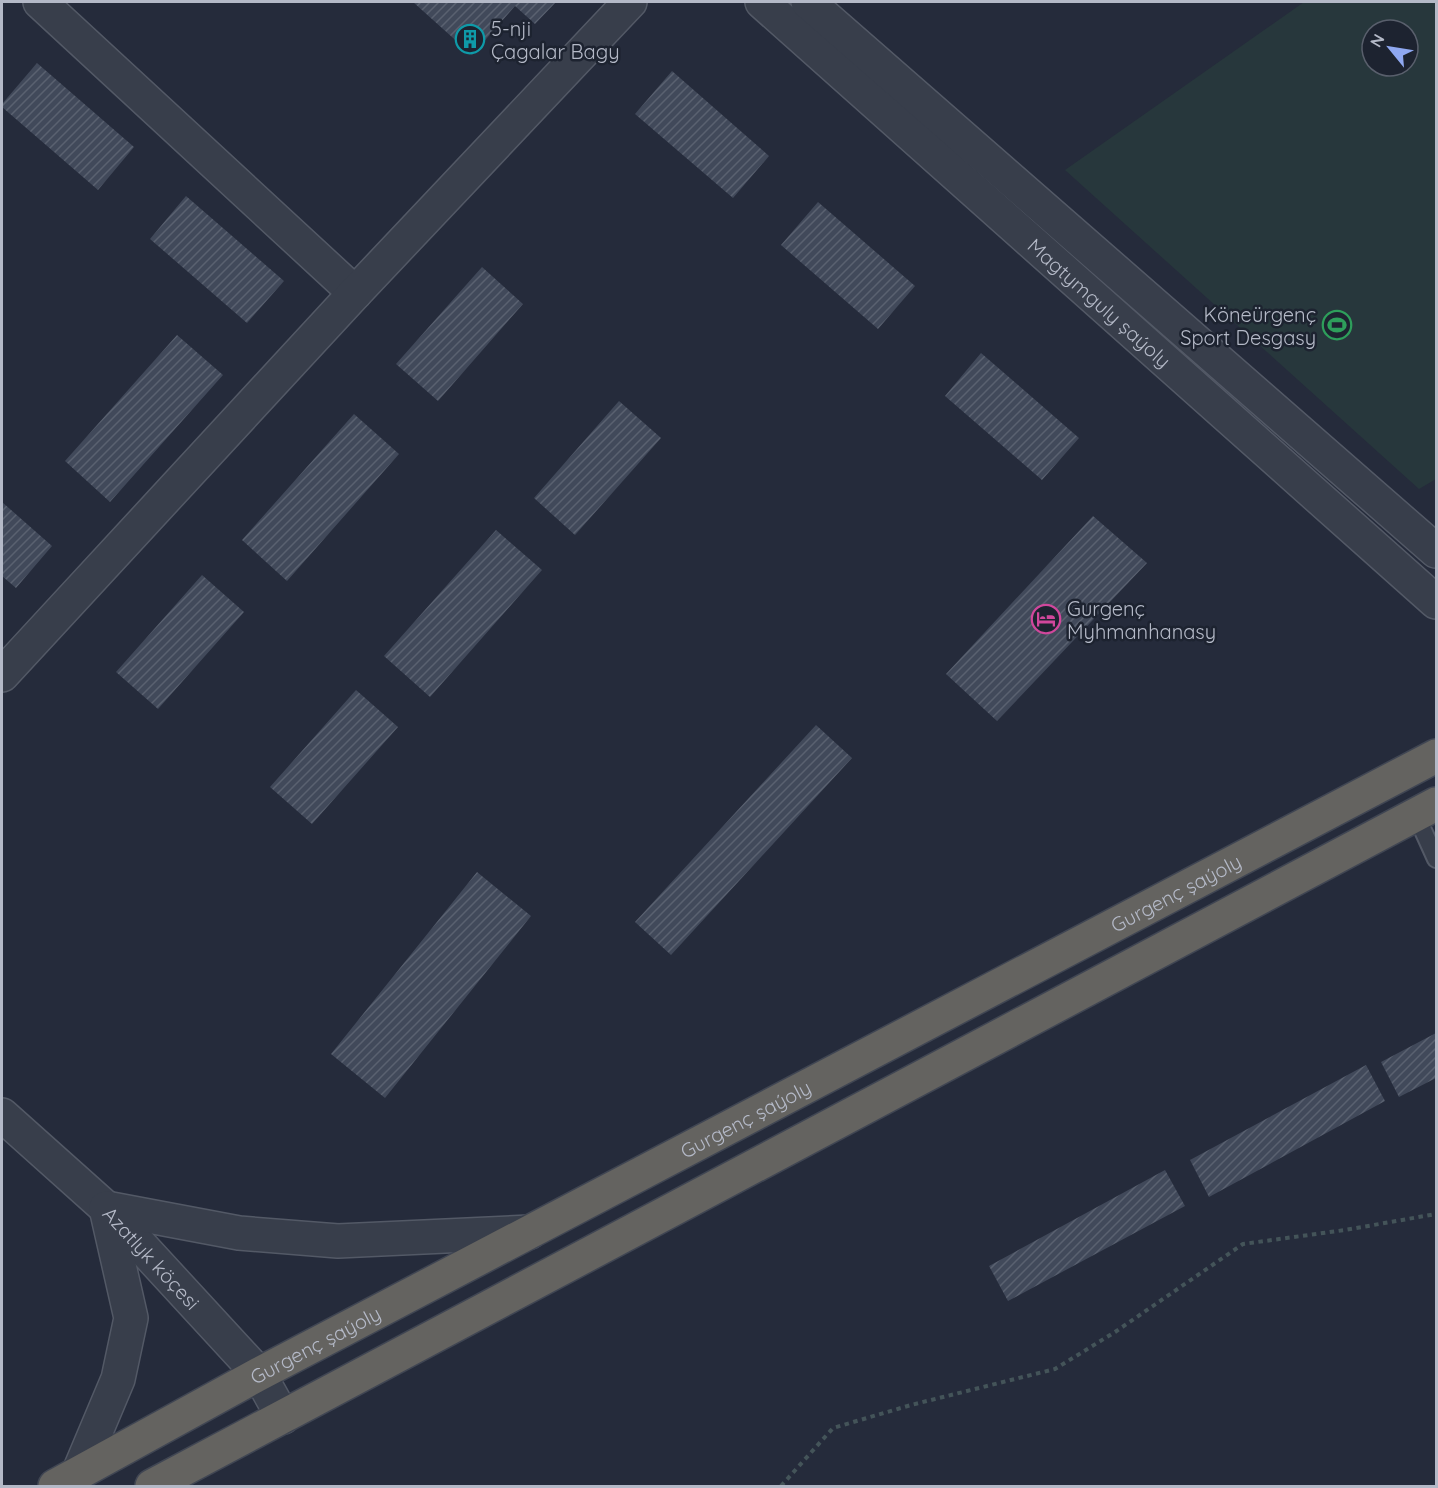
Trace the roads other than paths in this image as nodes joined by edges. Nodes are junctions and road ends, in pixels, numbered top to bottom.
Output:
1 (40, 2) edge
2 (630, 2) edge
3 (762, 2) edge
4 (808, 2) edge
5 (355, 293) junction
6 (1437, 551) edge
7 (1437, 602) edge
8 (2, 675) edge
9 (1437, 756) edge
10 (1426, 810) edge
11 (1437, 859) edge
12 (2, 1115) edge
13 (106, 1208) junction
14 (530, 1232) junction
15 (260, 1374) junction
16 (283, 1417) junction
17 (67, 1480) edge
18 (152, 1486) edge

1 - 5 street
2 - 5 street
3 - 7 street, Magtymguly şaýoly
4 - 6 street, Magtymguly şaýoly
5 - 8 street
9 - 14 highway, Gurgenç şaýoly
10 - 11 lane
10 - 16 highway
12 - 13 street, Azatlyk köçesi
13 - 14 street
13 - 15 street, Azatlyk köçesi
13 - 17 street
14 - 15 highway, Gurgenç şaýoly
15 - 16 street, Azatlyk köçesi
15 - 17 highway, Gurgenç şaýoly
16 - 18 highway

